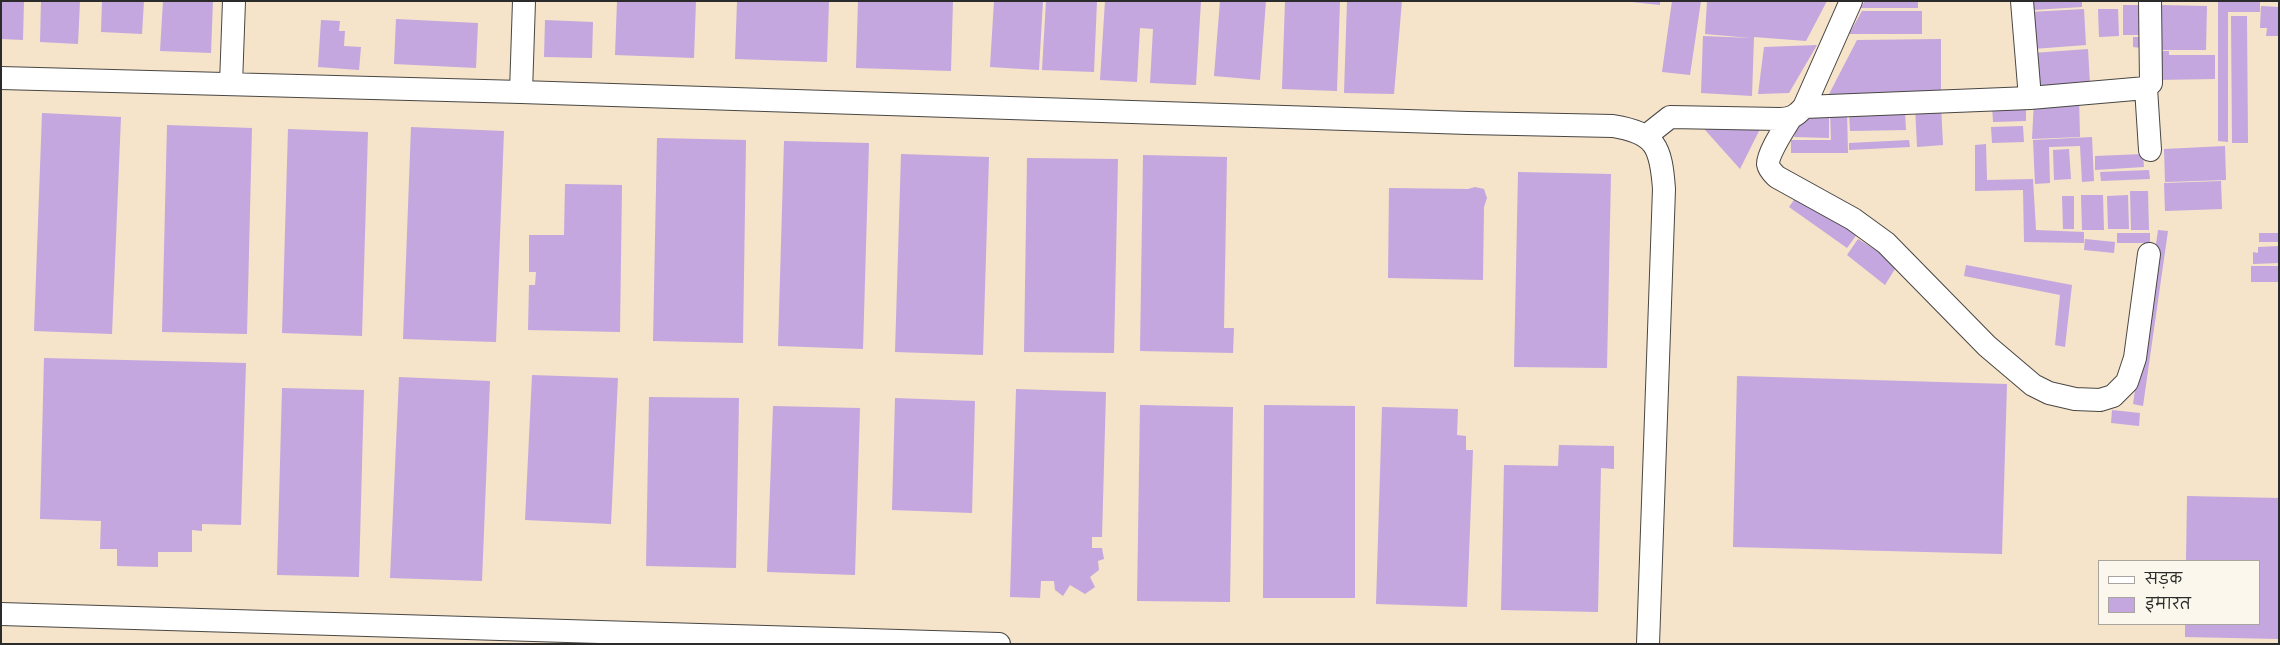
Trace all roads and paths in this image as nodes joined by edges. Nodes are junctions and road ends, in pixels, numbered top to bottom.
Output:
1 (234, 1) edge
2 (524, 1) edge
3 (1851, 1) edge
4 (2022, 1) edge
5 (2150, 1) edge
6 (1, 78) edge
7 (231, 84) junction
8 (2146, 88) junction
9 (521, 92) junction
10 (2030, 98) junction
11 (1797, 113) junction
12 (1646, 136) junction
13 (2150, 150) dead end
14 (2149, 254) dead end
15 (1, 614) edge
16 (999, 644) edge
17 (1648, 644) edge

1 - 7 street
2 - 9 street
3 - 11 street
4 - 10 street
5 - 8 street
6 - 7 street
7 - 9 street
8 - 10 street
8 - 13 street
9 - 12 street
10 - 11 street
11 - 12 street
11 - 14 street
12 - 17 street
15 - 16 street

